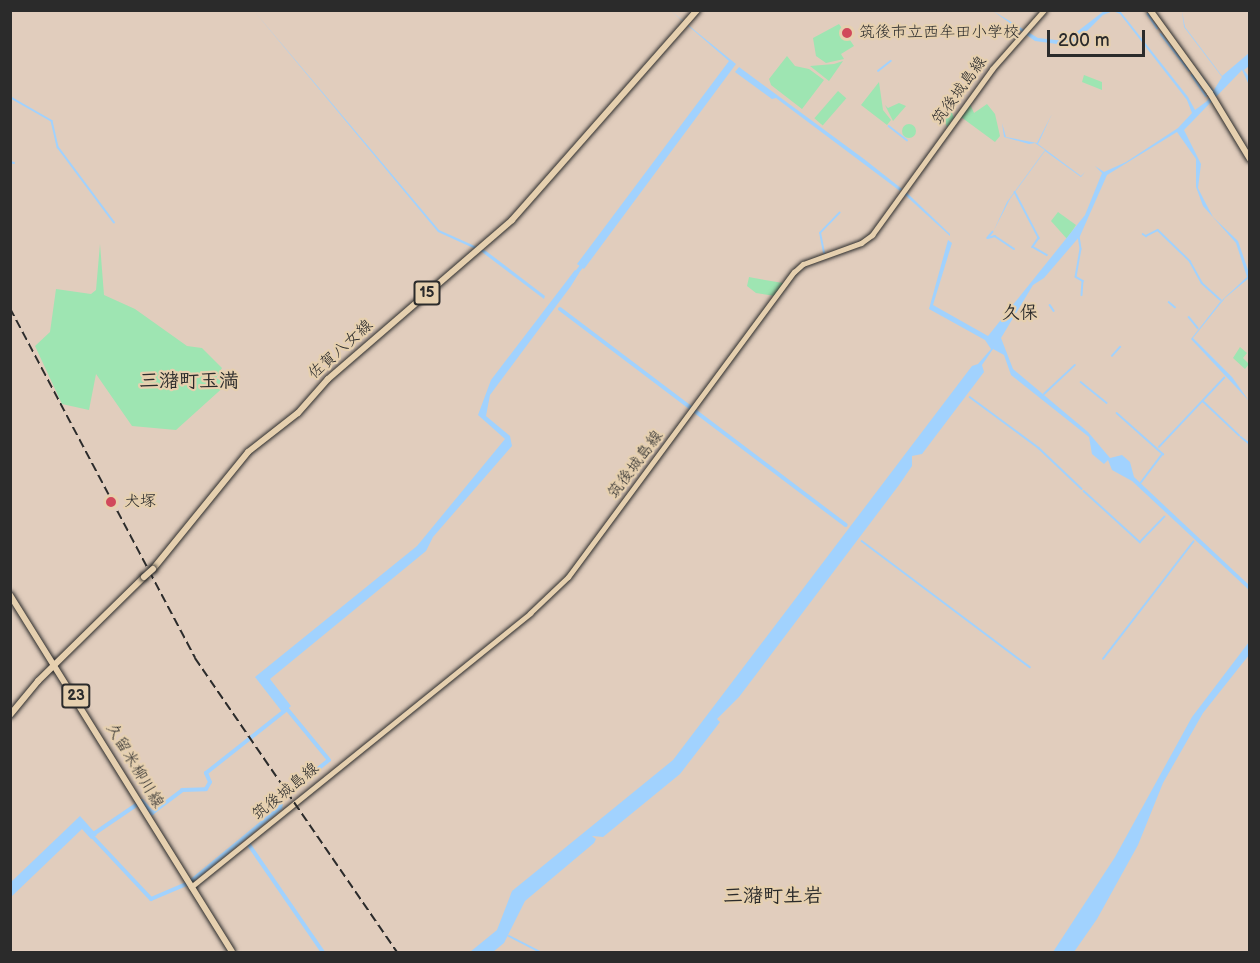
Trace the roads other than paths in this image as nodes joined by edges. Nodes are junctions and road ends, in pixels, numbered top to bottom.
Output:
1 (697, 10) edge
2 (1044, 10) edge
3 (1150, 10) edge
4 (1250, 159) edge
5 (10, 595) edge
6 (56, 663) junction
7 (10, 715) edge
8 (191, 887) junction
9 (232, 952) edge

1 - 6 main road, 佐賀八女線 / 15, bridge
2 - 8 main road, 筑後城島線
3 - 4 main road
5 - 6 main road, 久留米柳川線 / 23
6 - 7 main road, 佐賀八女線 / 15
6 - 8 main road, 久留米柳川線 / 23
8 - 9 main road, 久留米柳川線 / 23

